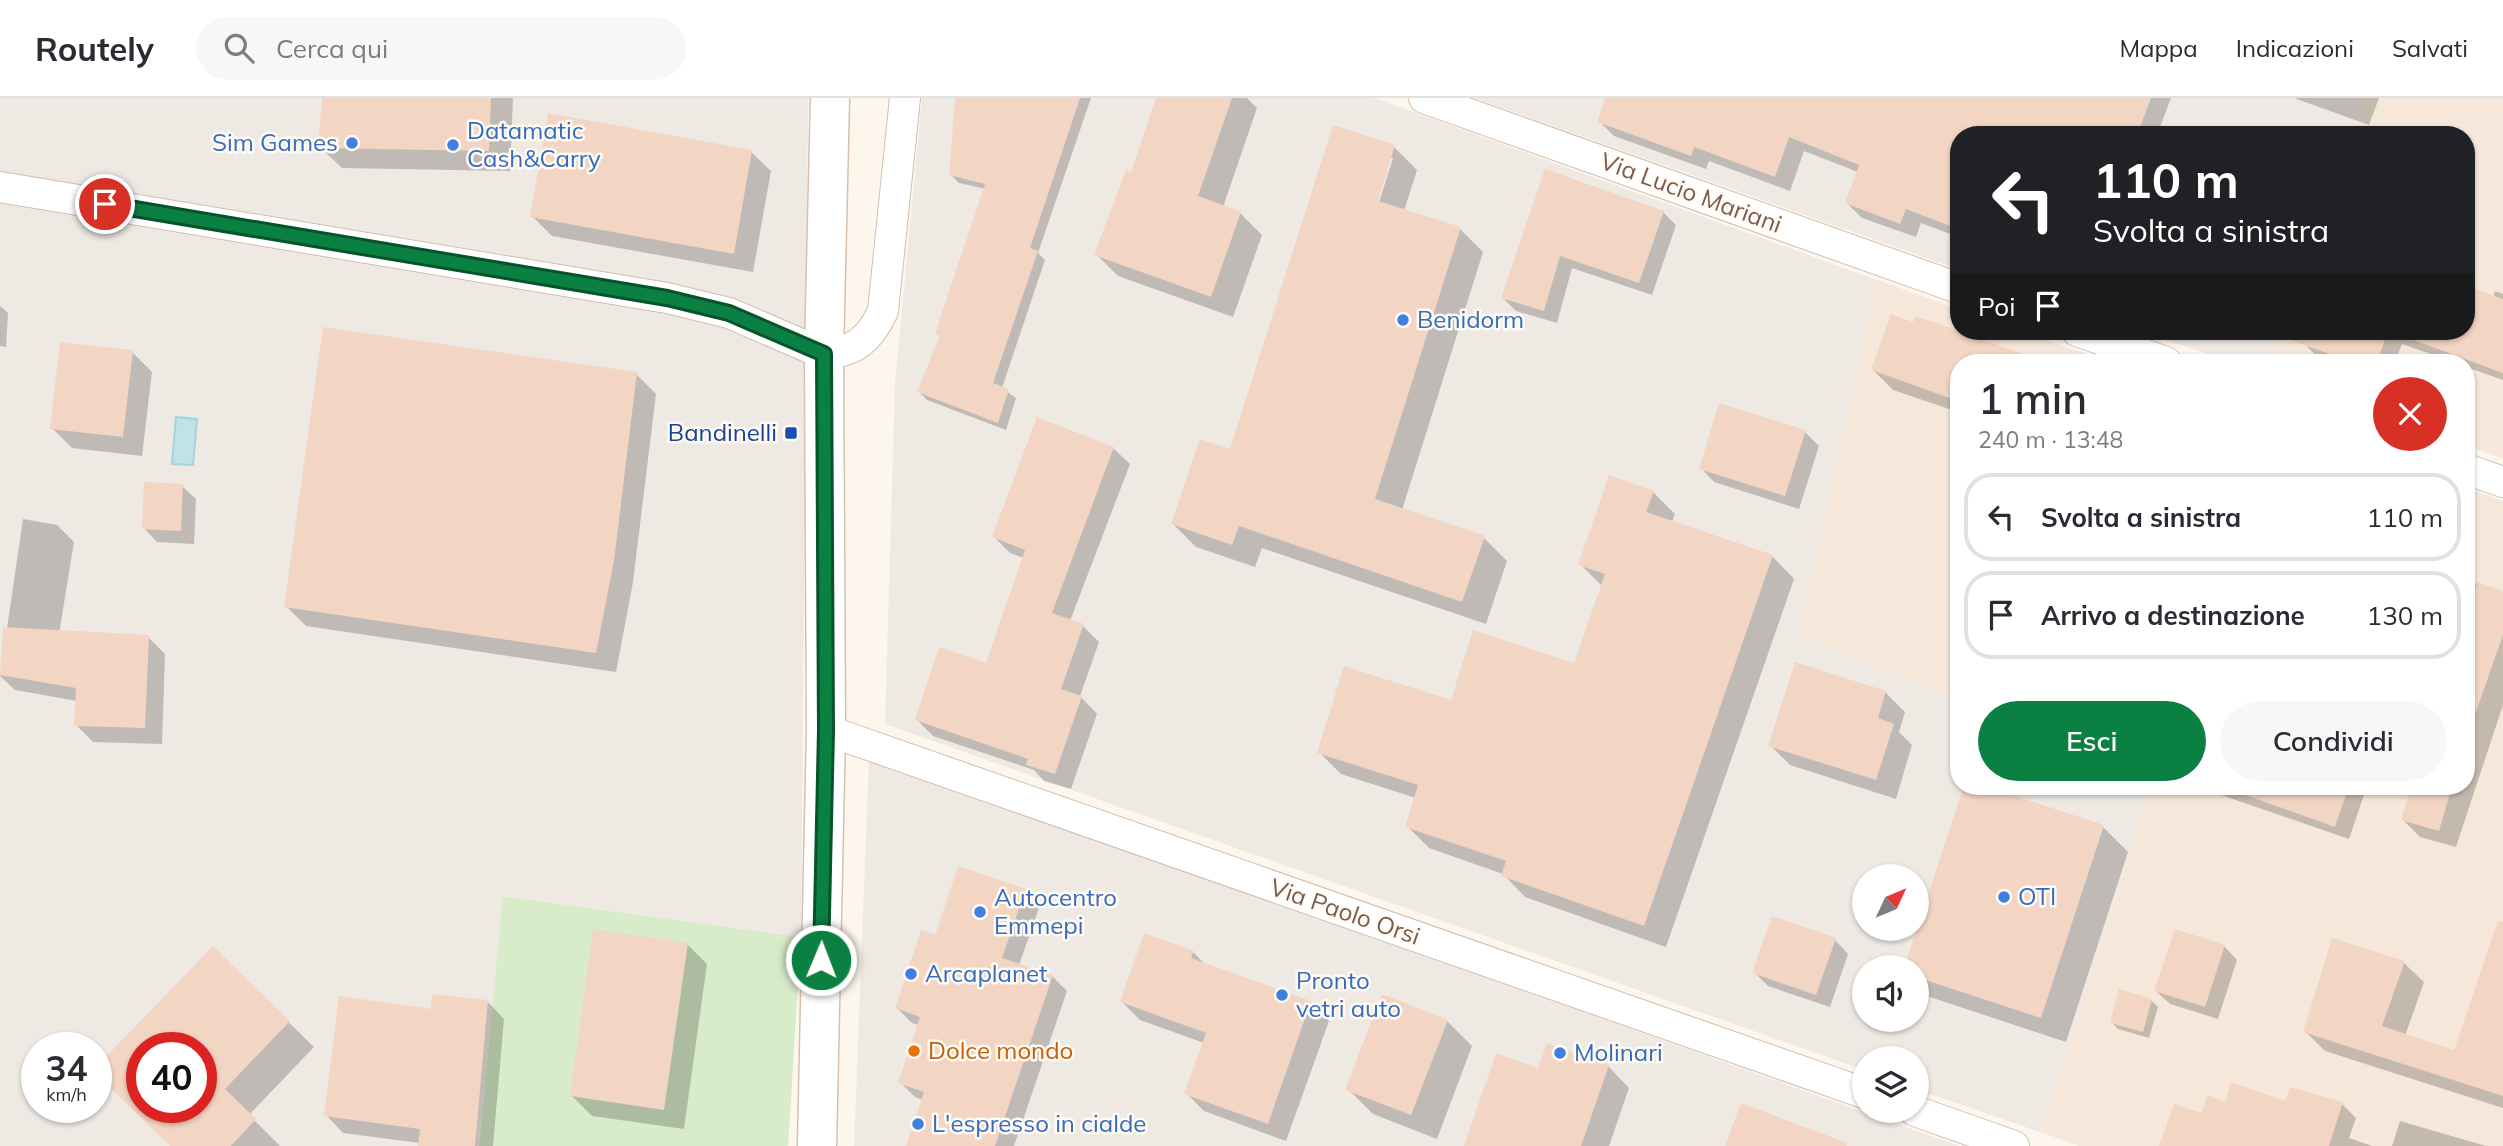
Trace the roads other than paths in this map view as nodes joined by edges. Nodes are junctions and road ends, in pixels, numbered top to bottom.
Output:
1 (830, 98) edge
2 (905, 98) edge
3 (1423, 98) edge
4 (0, 187) edge
5 (1950, 285) edge
6 (2103, 340) edge
7 (824, 354) junction
8 (2142, 354) edge
9 (2475, 472) edge
10 (2503, 482) edge
11 (826, 730) junction
12 (1852, 1089) edge
13 (1929, 1116) edge
14 (817, 1146) edge
15 (2014, 1146) edge

1 - 7 street
2 - 7 street
3 - 5 street, Via Lucio Mariani
4 - 7 street
6 - 8 street
7 - 11 street
9 - 10 street
11 - 12 street, Via Paolo Orsi
11 - 14 street
13 - 15 street

